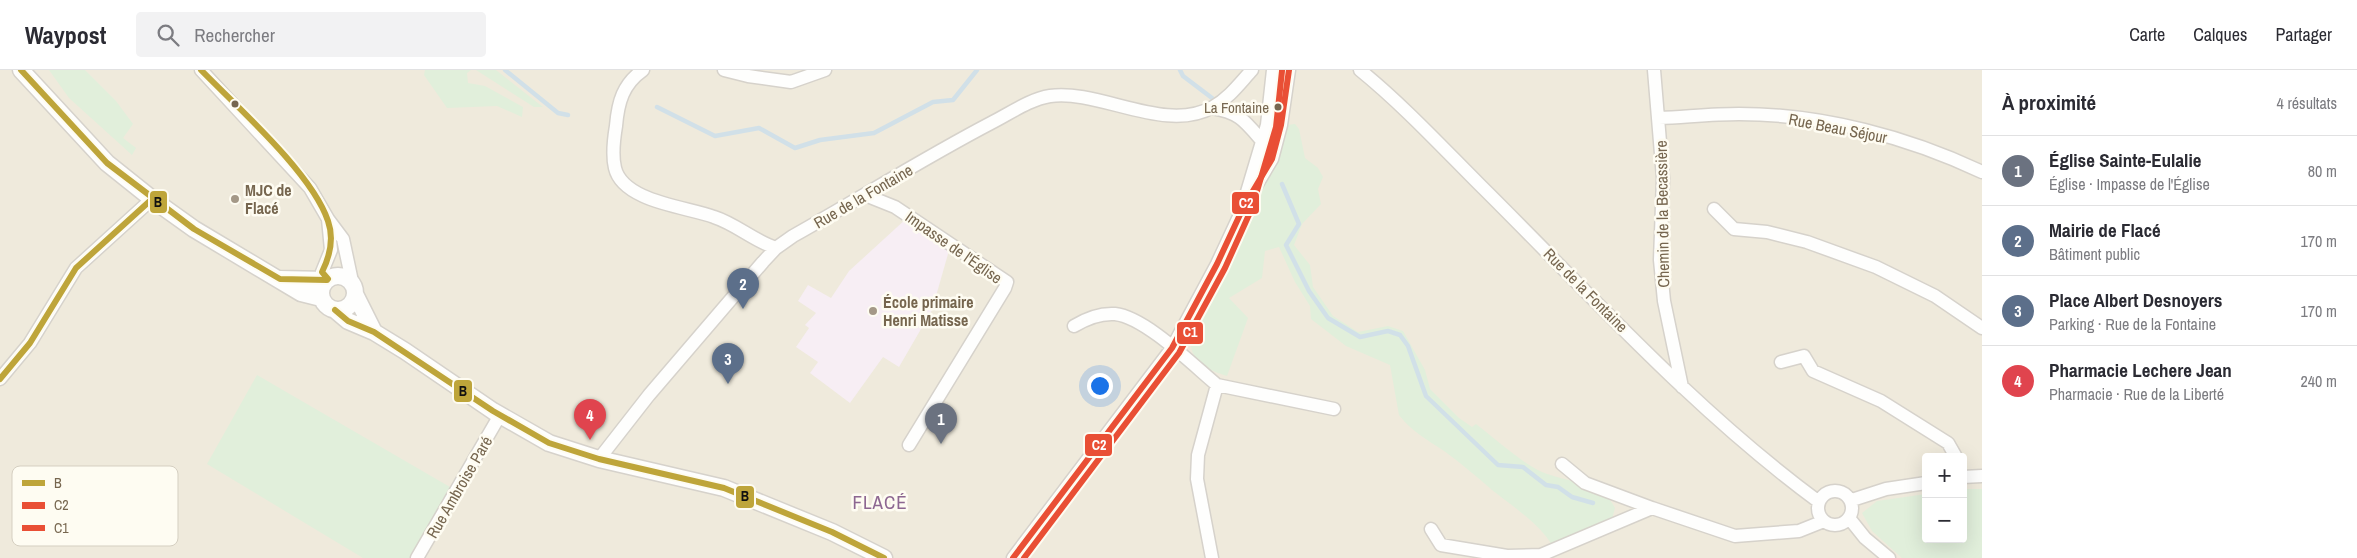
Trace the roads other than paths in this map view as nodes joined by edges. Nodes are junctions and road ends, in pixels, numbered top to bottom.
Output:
1 (21, 70) edge
2 (201, 70) edge
3 (643, 70) edge
4 (724, 70) edge
5 (825, 70) edge
6 (1252, 70) edge
7 (1273, 70) edge
8 (1289, 70) edge
9 (1360, 70) edge
10 (1654, 70) edge
11 (1212, 108) junction
12 (1659, 118) junction
13 (1262, 141) junction
14 (1982, 172) edge
15 (865, 195) junction
16 (152, 199) junction
17 (1244, 206) junction
18 (1714, 210) dead end
19 (328, 219) junction
20 (776, 248) junction
21 (324, 278) junction
22 (280, 279) junction
23 (354, 290) junction
24 (321, 298) junction
25 (335, 310) junction
26 (1074, 326) dead end
27 (1982, 328) edge
28 (374, 332) junction
29 (1172, 348) junction
30 (1781, 362) dead end
31 (0, 379) edge
32 (1217, 385) junction
33 (1682, 386) junction
34 (1334, 409) dead end
35 (500, 415) junction
36 (909, 445) dead end
37 (1954, 453) edge
38 (599, 459) junction
39 (1562, 464) dead end
40 (1982, 476) edge
41 (1967, 477) edge
42 (1922, 484) edge
43 (1852, 500) junction
44 (1819, 502) junction
45 (1652, 508) junction
46 (1849, 518) junction
47 (1824, 521) junction
48 (1431, 529) dead end
49 (417, 558) edge
50 (884, 558) edge
51 (1012, 558) edge
52 (1212, 558) edge
53 (1889, 558) edge

1 - 16 street
2 - 19 street
3 - 20 street
4 - 5 street
6 - 11 street, Rue de la Fontaine
7 - 13 street
8 - 17 street
9 - 33 street, Rue de la Fontaine
10 - 12 street, Chemin de la Becassière
11 - 13 street, Rue de la Fontaine
11 - 15 street, Rue de la Fontaine
12 - 14 street, Rue Beau Séjour
12 - 33 street, Chemin de la Becassière
13 - 17 street
15 - 20 street, Rue de la Fontaine
15 - 36 street, Impasse de l'Église
16 - 22 street
16 - 31 street
17 - 29 street
18 - 27 street
19 - 21 street
19 - 23 street
20 - 38 street, Rue de la Fontaine
21 - 22 street
21 - 23 street
21 - 24 street
22 - 24 street
23 - 25 street
23 - 28 street
24 - 25 street
25 - 28 street
26 - 29 street
28 - 35 street
29 - 32 street
29 - 51 street
30 - 37 street
32 - 34 street
32 - 52 street
33 - 44 street, Rue de la Fontaine
35 - 38 street
35 - 49 street, Rue Ambroise Paré
38 - 50 street
39 - 45 street
40 - 41 street
42 - 43 street
43 - 44 street
43 - 46 street
44 - 47 street
45 - 47 street
45 - 48 street
46 - 47 street
46 - 53 street

